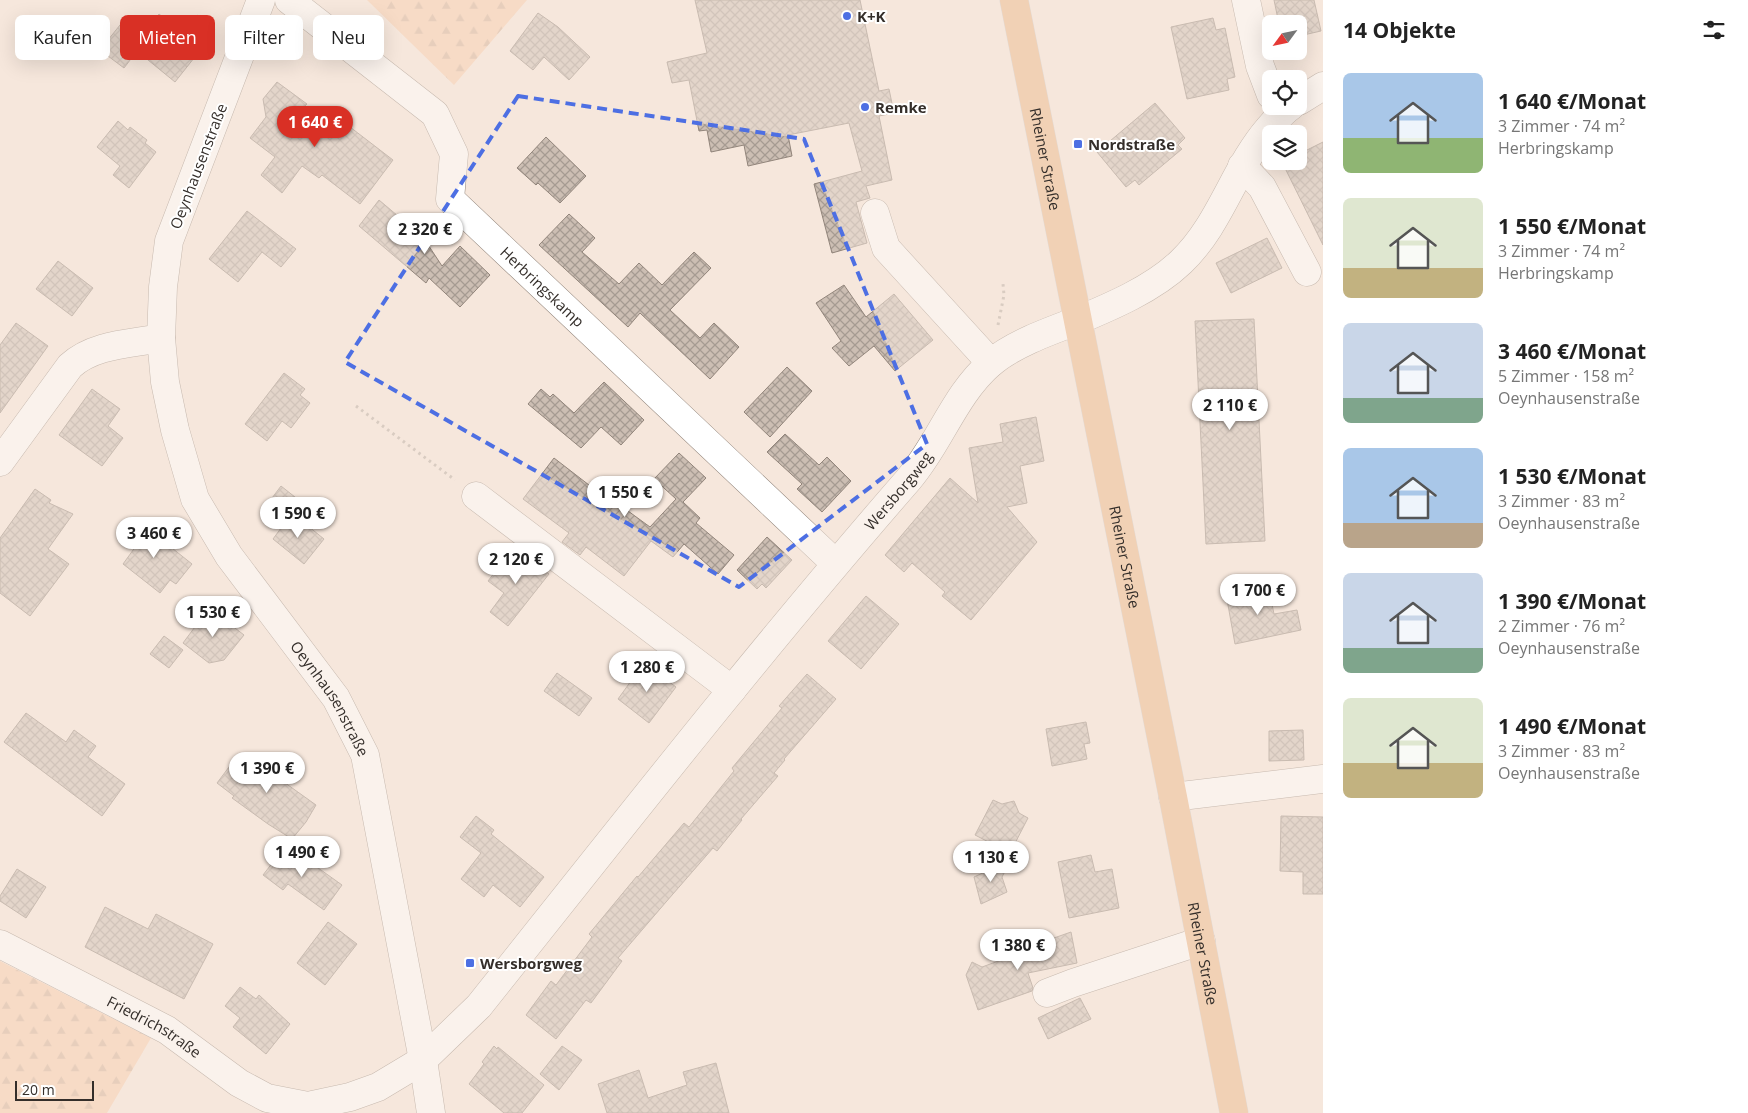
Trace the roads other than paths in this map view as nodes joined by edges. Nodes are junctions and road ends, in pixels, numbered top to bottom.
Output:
1 (261, 0) edge
2 (289, 0) edge
3 (1014, 0) edge
4 (1246, 0) edge
5 (1263, 70) edge
6 (1323, 86) edge
7 (1307, 94) edge
8 (1277, 115) edge
9 (1242, 166) junction
10 (875, 213) dead end
11 (1307, 272) dead end
12 (1079, 320) junction
13 (161, 338) junction
14 (991, 363) junction
15 (0, 462) edge
16 (476, 496) road end
17 (835, 563) junction
18 (732, 690) junction
19 (1323, 779) edge
20 (1173, 797) junction
21 (1201, 941) junction
22 (0, 944) edge
23 (1047, 993) dead end
24 (423, 1060) junction
25 (308, 1110) edge
26 (431, 1113) edge
27 (1234, 1113) edge

1 - 13 street, Oeynhausenstraße
2 - 17 street, Herbringskamp
3 - 12 main road, Rheiner Straße
4 - 5 street
6 - 7 street
8 - 9 street
9 - 11 street
9 - 12 street
10 - 14 street
12 - 14 street, Wersborgweg
12 - 20 main road, Rheiner Straße
13 - 15 street
13 - 24 street, Oeynhausenstraße
14 - 17 street, Wersborgweg
16 - 18 street
17 - 18 street, Wersborgweg
18 - 24 street, Wersborgweg
19 - 20 street
20 - 21 main road, Rheiner Straße
21 - 23 street
21 - 27 main road, Rheiner Straße
22 - 25 street, Friedrichstraße
24 - 25 street, Wersborgweg
24 - 26 street, Oeynhausenstraße

